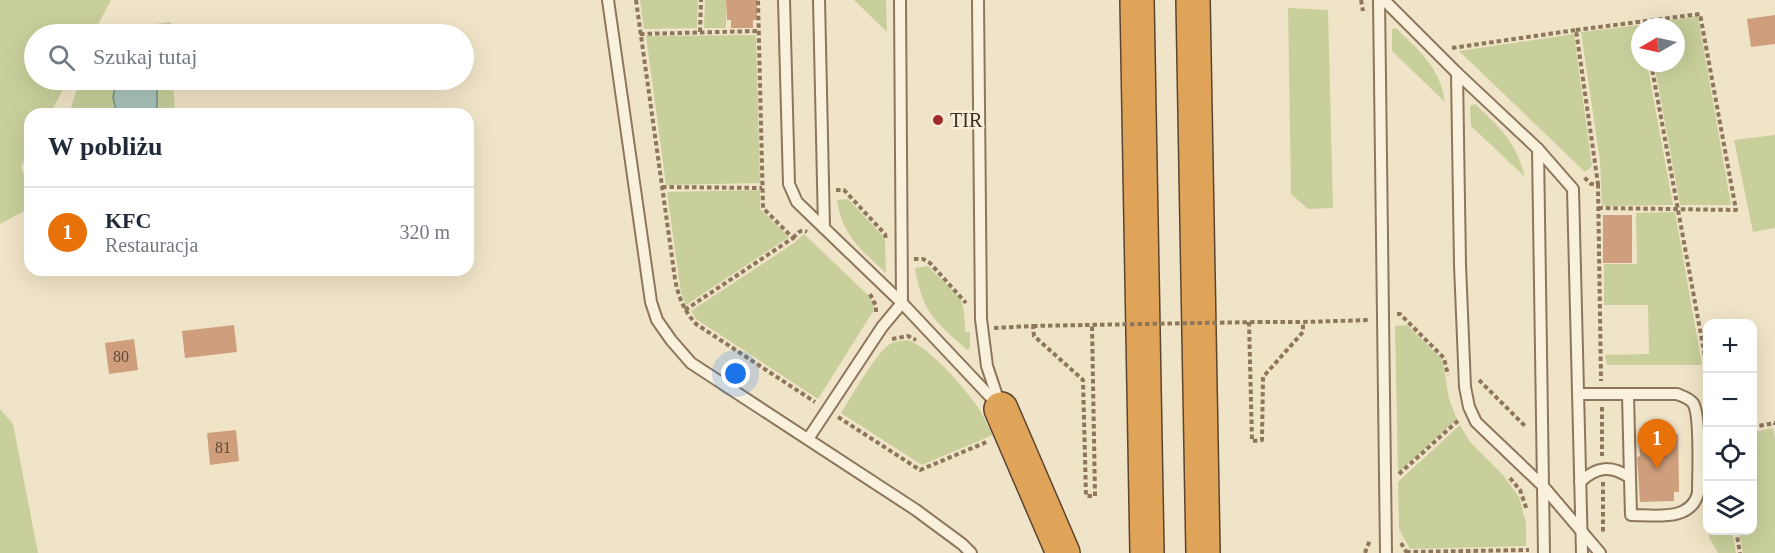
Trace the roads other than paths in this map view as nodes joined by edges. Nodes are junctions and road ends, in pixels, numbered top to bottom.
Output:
1 (609, 0) edge
2 (784, 0) edge
3 (819, 0) edge
4 (900, 0) edge
5 (978, 0) edge
6 (1137, 0) edge
7 (1192, 0) edge
8 (1378, 0) edge
9 (1384, 0) edge
10 (1457, 73) junction
11 (1538, 148) junction
12 (824, 228) junction
13 (902, 303) junction
14 (1579, 394) junction
15 (1628, 394) junction
16 (999, 423) junction
17 (808, 439) junction
18 (1630, 478) junction
19 (1580, 482) junction
20 (1543, 486) junction
21 (1581, 531) junction
22 (1602, 548) edge
23 (970, 553) edge
24 (1063, 553) edge
25 (1147, 553) edge
26 (1203, 553) edge
27 (1386, 553) edge
28 (1544, 553) edge
29 (1582, 553) edge

1 - 17 lane
2 - 12 lane
3 - 12 lane
4 - 13 lane
5 - 16 lane
6 - 25 highway
7 - 26 highway
8 - 27 lane
9 - 10 lane
10 - 11 lane
10 - 20 lane
11 - 14 lane
11 - 20 lane
12 - 13 lane
13 - 16 lane
13 - 17 lane
14 - 15 lane
14 - 19 lane
15 - 18 lane
15 - 18 lane
16 - 24 highway
17 - 23 lane
18 - 19 lane
19 - 21 lane
20 - 21 lane
20 - 28 lane
21 - 22 lane
21 - 29 lane

